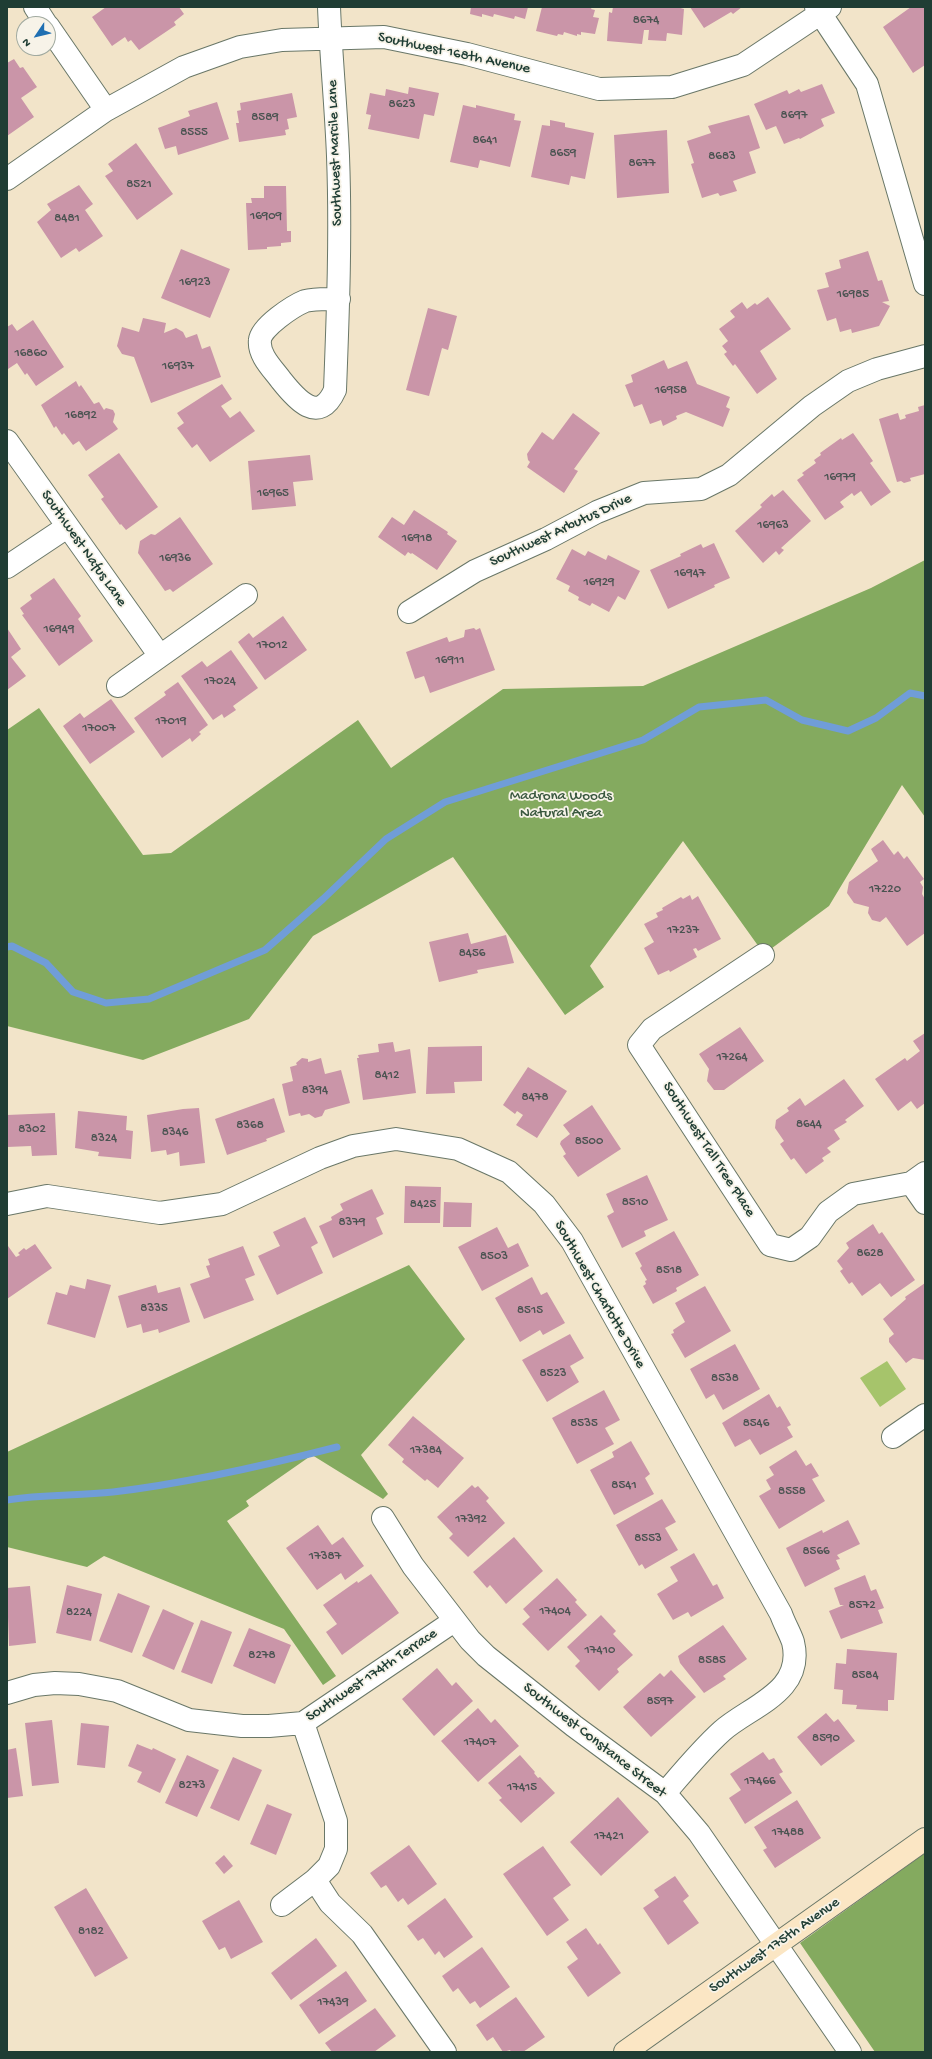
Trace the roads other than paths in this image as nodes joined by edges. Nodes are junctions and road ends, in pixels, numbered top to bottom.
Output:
1 (34, 7) edge
2 (329, 7) edge
3 (822, 9) edge
4 (40, 16) edge
5 (330, 37) junction
6 (56, 38) edge
7 (106, 110) junction
8 (7, 180) edge
9 (925, 284) edge
10 (339, 299) junction
11 (925, 356) edge
12 (7, 441) edge
13 (68, 527) junction
14 (7, 567) edge
15 (246, 595) dead end
16 (409, 612) dead end
17 (160, 656) junction
18 (118, 686) dead end
19 (763, 955) dead end
20 (918, 1178) edge
21 (925, 1203) edge
22 (7, 1204) edge
23 (925, 1415) edge
24 (893, 1437) dead end
25 (383, 1518) dead end
26 (454, 1621) junction
27 (7, 1693) edge
28 (303, 1723) junction
29 (665, 1793) junction
30 (925, 1839) edge
31 (315, 1880) junction
32 (282, 1905) dead end
33 (776, 1945) junction
34 (445, 2052) edge
35 (625, 2052) edge
36 (850, 2052) edge

1 - 4 street
2 - 5 street, Southwest Marcile Lane
3 - 5 street, Southwest 168th Avenue
3 - 9 street
5 - 7 street, Southwest 168th Avenue
5 - 10 street, Southwest Marcile Lane
6 - 7 street
7 - 8 street, Southwest 168th Avenue
10 - 10 street, Southwest Marcile Lane
11 - 16 street, Southwest Arbutus Drive
12 - 13 street, Southwest Nafus Lane
13 - 14 street
13 - 17 street, Southwest Nafus Lane
15 - 17 street
17 - 18 street
19 - 20 street, Southwest Tall Tree Place
20 - 21 street
22 - 29 street, Southwest Charlotte Drive
23 - 24 street
25 - 26 street, Southwest Constance Street
26 - 28 street, Southwest 174th Terrace
26 - 29 street, Southwest Constance Street
27 - 28 street, Southwest 174th Terrace
28 - 31 street
29 - 33 street, Southwest Constance Street
30 - 33 main road, Southwest 175th Avenue
31 - 32 street
31 - 34 street
33 - 35 main road, Southwest 175th Avenue
33 - 36 street, Southwest Constance Street

